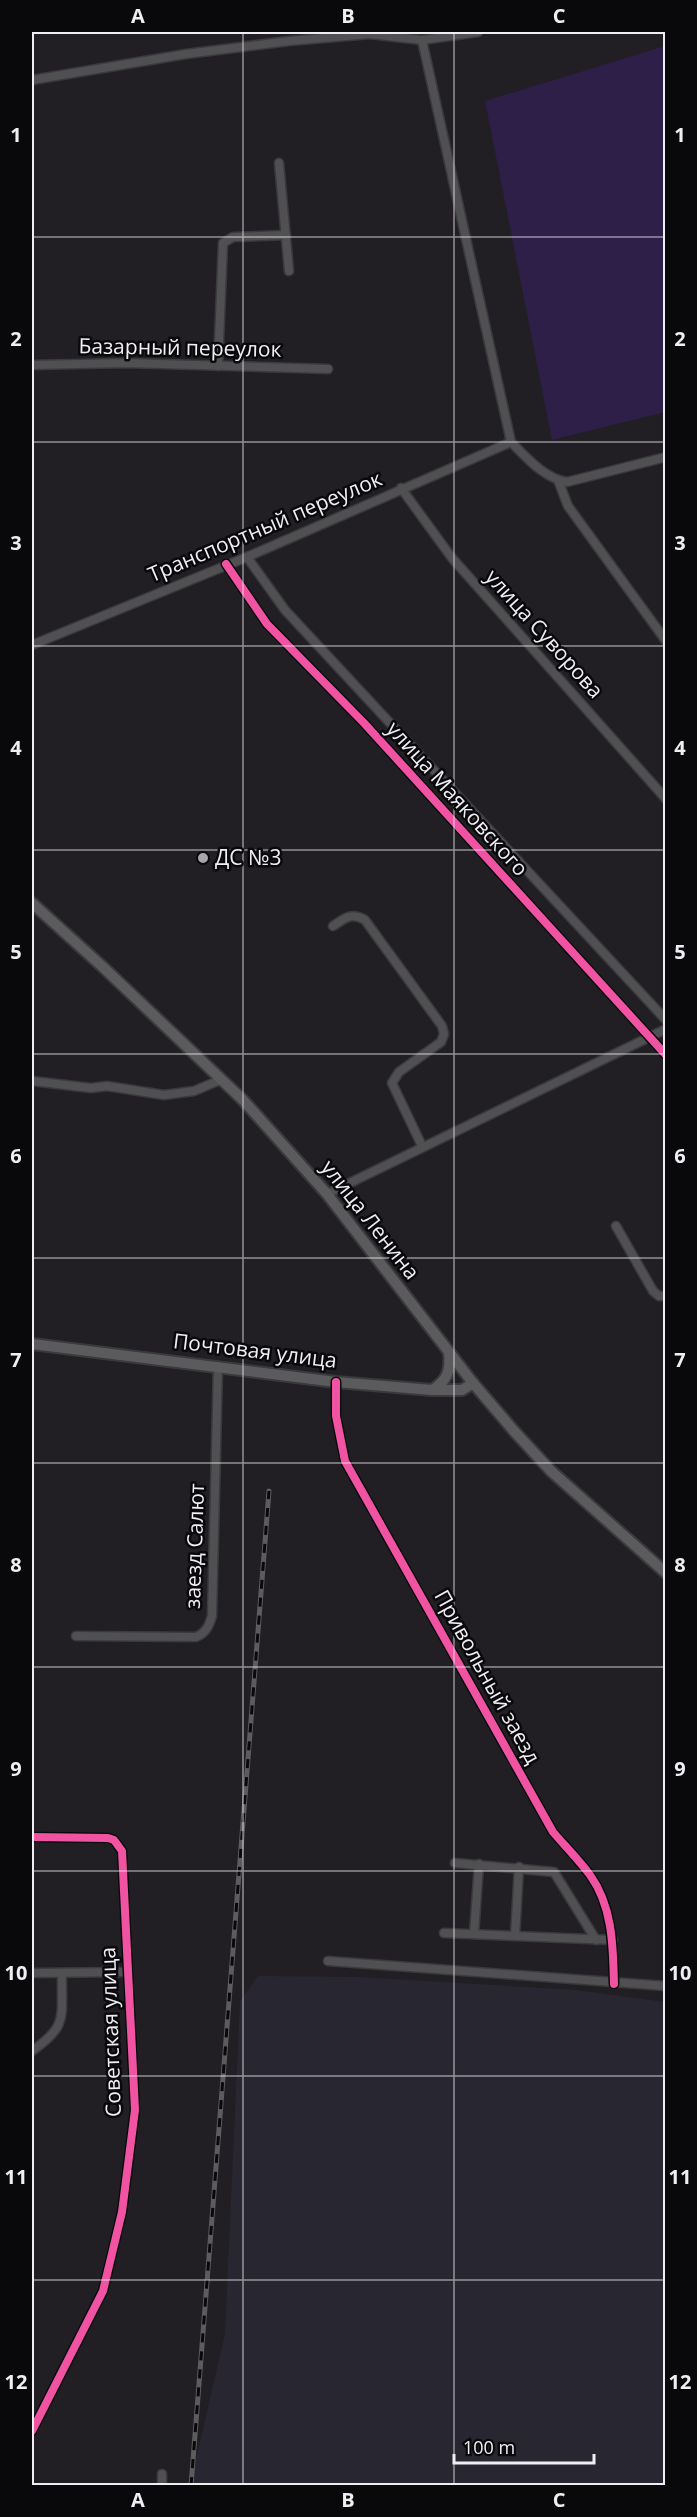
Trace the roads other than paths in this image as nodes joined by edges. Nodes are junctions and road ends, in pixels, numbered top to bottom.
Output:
1 (478, 32) edge
2 (333, 34) edge
3 (422, 40) junction
4 (32, 80) edge
5 (279, 163) dead end
6 (286, 235) junction
7 (290, 271) dead end
8 (32, 365) edge
9 (218, 366) junction
10 (328, 369) dead end
11 (512, 442) junction
12 (666, 457) edge
13 (558, 480) junction
14 (401, 488) junction
15 (247, 557) junction
16 (226, 564) junction
17 (666, 641) edge
18 (32, 645) edge
19 (666, 799) edge
20 (32, 903) edge
21 (333, 926) dead end
22 (666, 1020) edge
23 (666, 1029) edge
24 (649, 1037) junction
25 (666, 1055) edge
26 (220, 1080) junction
27 (32, 1081) edge
28 (422, 1146) junction
29 (327, 1194) junction
30 (616, 1226) dead end
31 (666, 1296) edge
32 (32, 1344) edge
33 (449, 1353) junction
34 (218, 1366) junction
35 (336, 1382) junction
36 (473, 1383) junction
37 (432, 1390) junction
38 (666, 1573) edge
39 (76, 1636) dead end
40 (32, 1837) edge
41 (455, 1863) dead end
42 (479, 1864) junction
43 (519, 1868) junction
44 (444, 1933) dead end
45 (474, 1934) junction
46 (515, 1936) junction
47 (596, 1940) junction
48 (613, 1941) junction
49 (328, 1961) dead end
50 (128, 1972) junction
51 (32, 1973) edge
52 (62, 1974) junction
53 (614, 1984) junction
54 (666, 1986) edge
55 (32, 2051) edge
56 (32, 2431) edge
57 (162, 2474) dead end
58 (162, 2486) edge

1 - 3 street
2 - 3 street
2 - 4 street
3 - 11 street
5 - 6 street
6 - 7 street
6 - 9 street
8 - 9 street, Базарный переулок
9 - 10 street, Базарный переулок
11 - 13 street
11 - 14 street, Транспортный переулок
12 - 13 street
13 - 17 street
14 - 15 street, Транспортный переулок
14 - 19 street, улица Суворова
15 - 16 street, Транспортный переулок
15 - 22 street, улица Маяковского
16 - 18 street, Транспортный переулок
16 - 24 street, улица Маяковского
20 - 26 main road, улица Ленина
21 - 28 street
23 - 24 street
24 - 25 street, улица Маяковского
24 - 28 street
26 - 27 street
26 - 29 main road, улица Ленина
28 - 29 street
29 - 33 main road, улица Ленина
30 - 31 street
32 - 34 main road, Почтовая улица
33 - 36 main road, улица Ленина
33 - 37 main road
34 - 35 main road, Почтовая улица
34 - 39 street, заезд Салют
35 - 37 main road, Почтовая улица
35 - 48 street, Привольный заезд
36 - 37 main road, Почтовая улица
36 - 38 main road, улица Ленина
40 - 50 street, Советская улица
41 - 42 street
42 - 43 street
42 - 45 street
43 - 46 street
43 - 47 street
44 - 45 street
45 - 46 street
46 - 47 street
47 - 48 street
48 - 53 street, Привольный заезд
49 - 53 street
50 - 52 street
50 - 56 street, Советская улица
51 - 52 street
52 - 55 street
53 - 54 street
57 - 58 street

